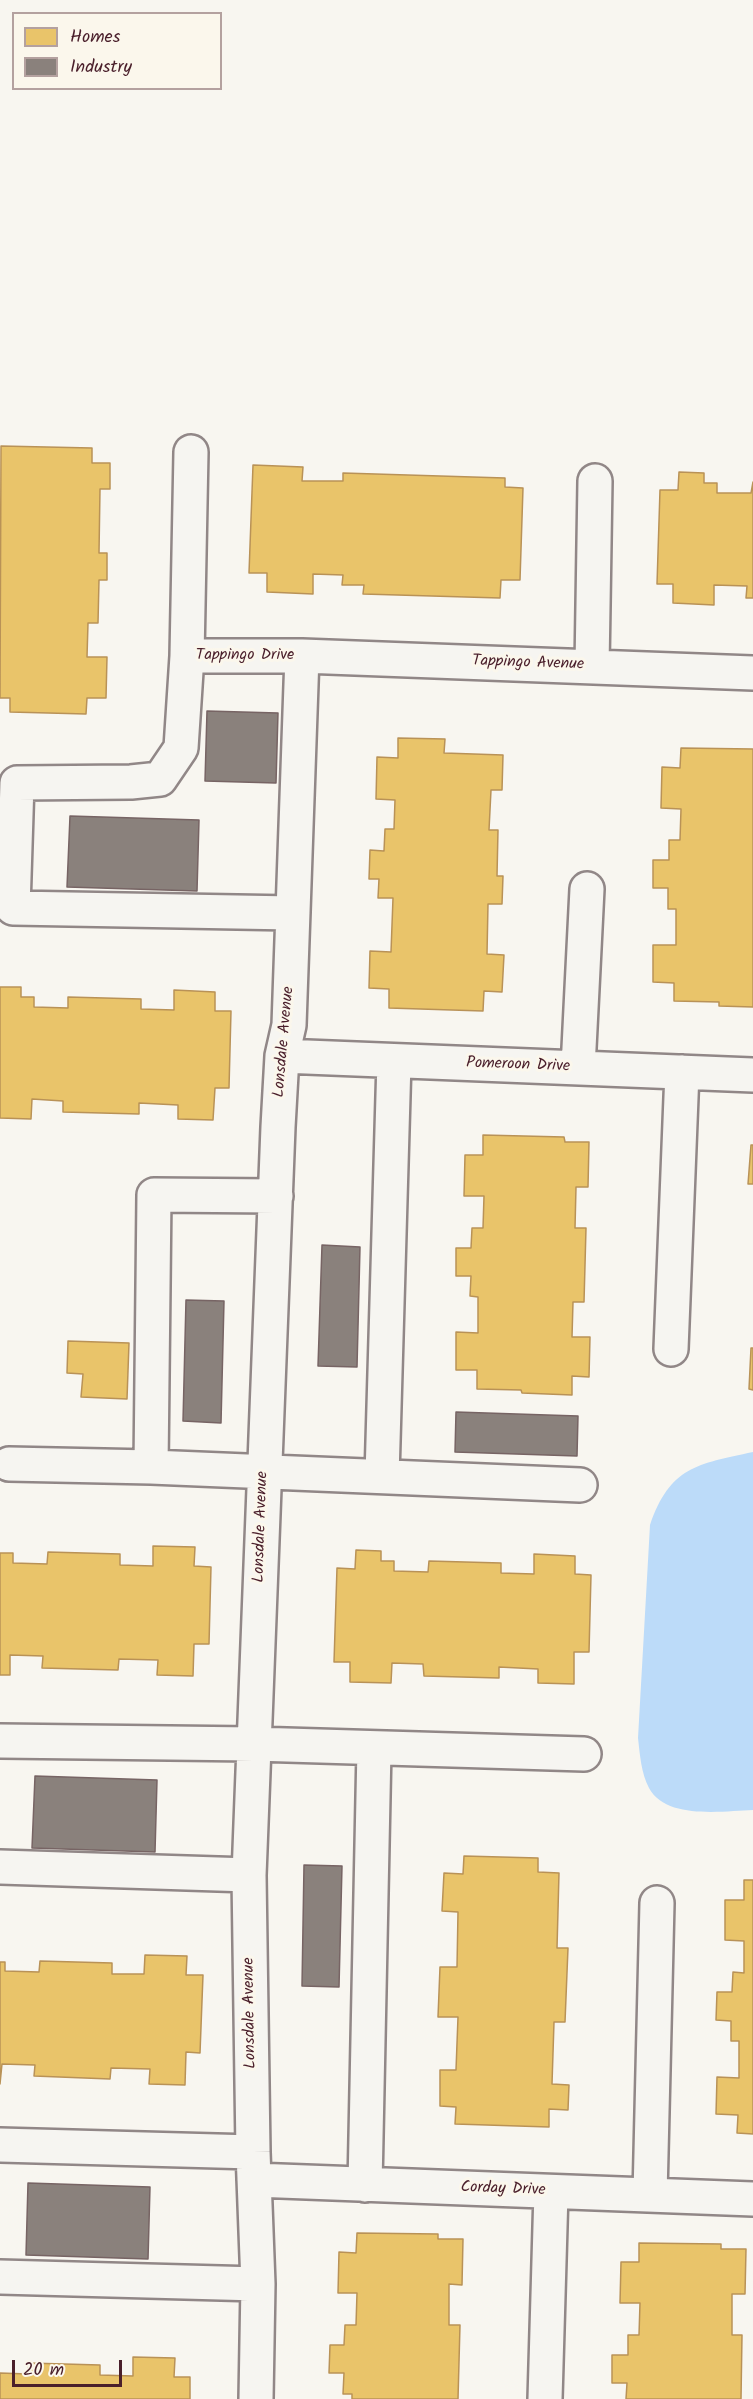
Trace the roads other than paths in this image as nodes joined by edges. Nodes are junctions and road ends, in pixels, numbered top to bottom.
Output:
1 (191, 452) dead end
2 (595, 481) dead end
3 (187, 656) junction
4 (302, 656) junction
5 (592, 667) junction
6 (753, 673) edge
7 (587, 889) dead end
8 (293, 913) junction
9 (282, 1056) junction
10 (394, 1061) junction
11 (578, 1068) junction
12 (682, 1072) junction
13 (753, 1075) edge
14 (276, 1196) junction
15 (671, 1349) dead end
16 (9, 1464) dead end
17 (151, 1467) junction
18 (264, 1472) junction
19 (382, 1476) junction
20 (580, 1485) dead end
21 (0, 1741) edge
22 (254, 1744) junction
23 (374, 1748) junction
24 (584, 1754) dead end
25 (0, 1868) edge
26 (249, 1875) junction
27 (657, 1903) dead end
28 (0, 2145) edge
29 (253, 2166) junction
30 (365, 2185) junction
31 (551, 2192) junction
32 (650, 2195) junction
33 (753, 2199) edge
34 (0, 2277) edge
35 (258, 2284) junction
36 (256, 2399) edge
37 (545, 2399) edge

1 - 3 street
2 - 5 street
3 - 4 street, Tappingo Drive
3 - 8 street
4 - 5 street, Tappingo Avenue
4 - 8 street, Lonsdale Avenue
5 - 6 street, Tappingo Avenue
7 - 11 street
8 - 9 street, Lonsdale Avenue
9 - 10 street, Pomeroon Drive
9 - 14 street, Lonsdale Avenue
10 - 11 street, Pomeroon Drive
10 - 19 street
11 - 12 street, Pomeroon Drive
12 - 13 street, Pomeroon Drive
12 - 15 street
14 - 17 street
14 - 18 street, Lonsdale Avenue
16 - 17 street
17 - 18 street
18 - 19 street
18 - 22 street, Lonsdale Avenue
19 - 20 street
21 - 22 street
22 - 23 street
22 - 26 street, Lonsdale Avenue
23 - 24 street
23 - 30 street
25 - 26 street
26 - 29 street, Lonsdale Avenue
27 - 32 street
28 - 29 street, Corday Drive
29 - 30 street, Corday Drive
29 - 35 street, Lonsdale Avenue
30 - 31 street, Corday Drive
31 - 32 street, Corday Drive
31 - 37 street
32 - 33 street, Corday Drive
34 - 35 street
35 - 36 street, Lonsdale Avenue

